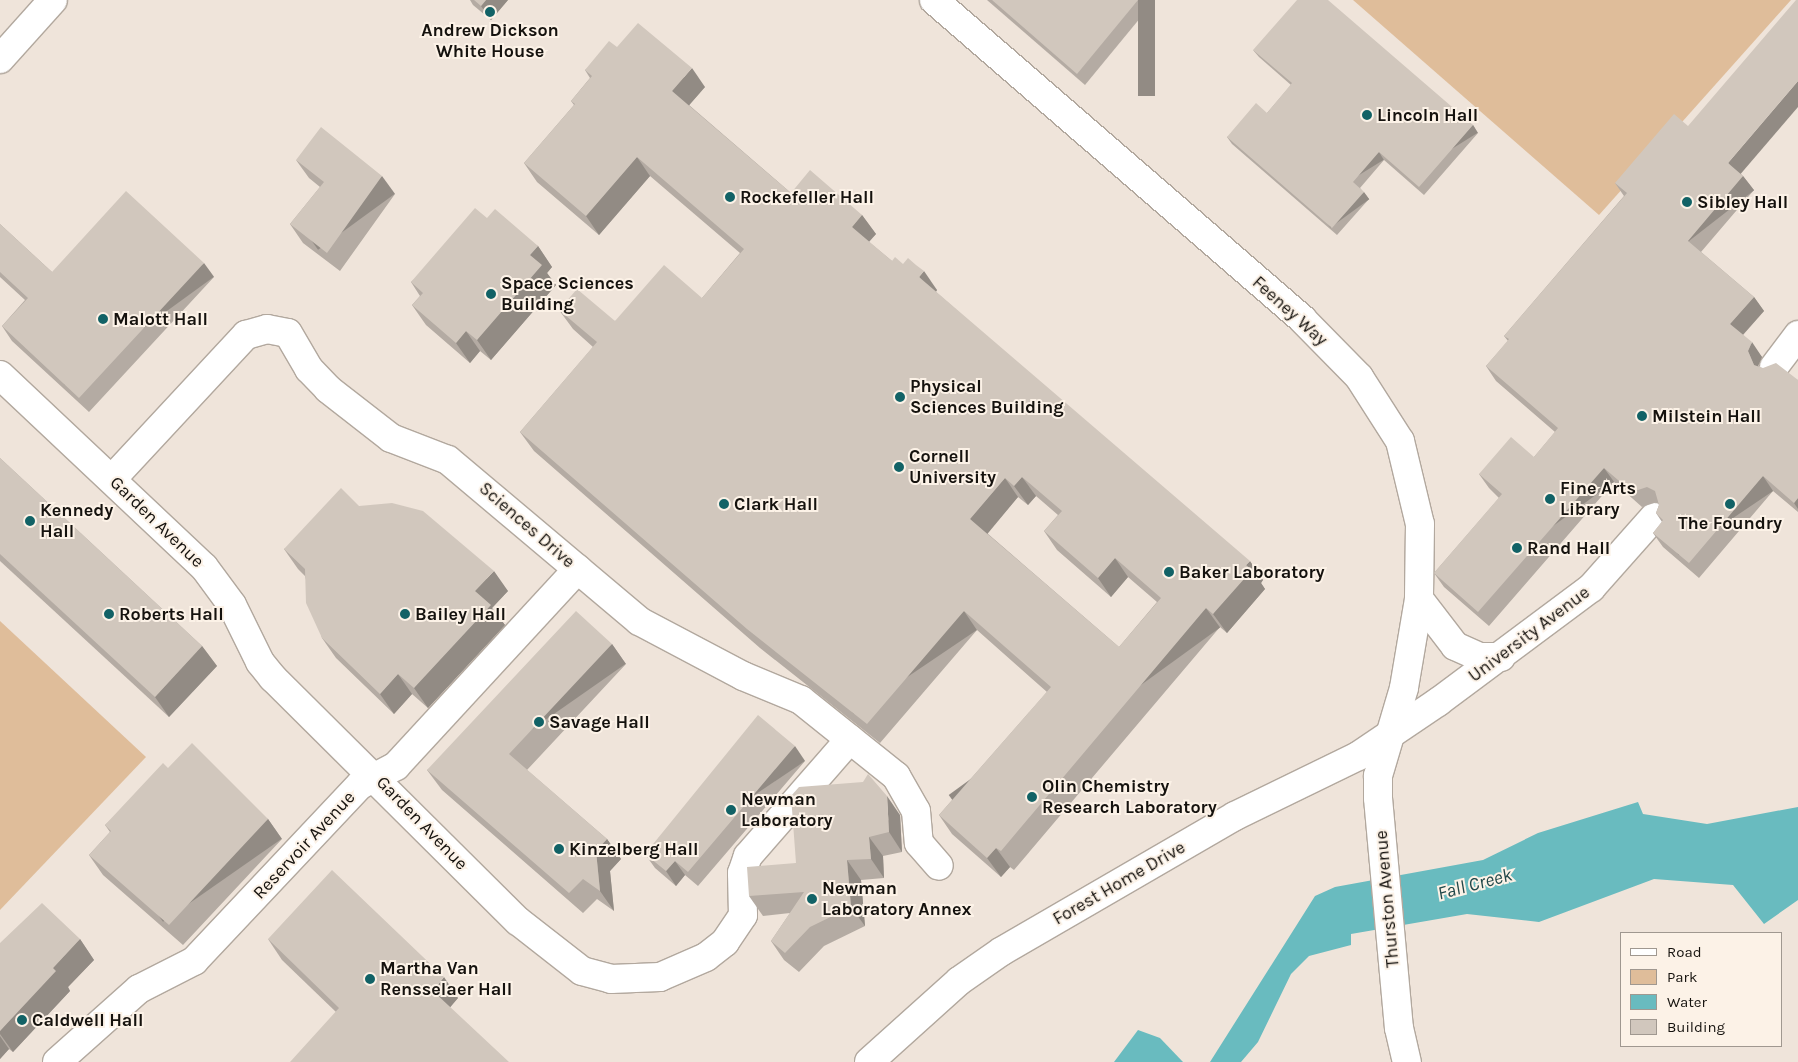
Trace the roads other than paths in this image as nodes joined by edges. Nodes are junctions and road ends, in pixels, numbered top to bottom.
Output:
1 (53, 0) edge
2 (934, 0) edge
3 (0, 59) edge
4 (1798, 334) edge
5 (1774, 366) edge
6 (0, 375) edge
7 (112, 479) junction
8 (1654, 516) edge
9 (578, 569) junction
10 (1420, 599) junction
11 (1501, 657) junction
12 (1390, 736) junction
13 (850, 739) junction
14 (378, 778) junction
15 (939, 866) dead end
16 (1406, 1060) edge
17 (57, 1062) edge
18 (869, 1062) edge

1 - 3 street
2 - 10 street, Feeney Way
4 - 5 street
6 - 7 street, Garden Avenue
7 - 9 street, Sciences Drive
7 - 14 street, Garden Avenue
8 - 11 street, University Avenue
9 - 13 street, Sciences Drive
9 - 14 street, Reservoir Avenue
10 - 11 street
10 - 12 street, Feeney Way
11 - 12 street, University Avenue
12 - 16 street, Thurston Avenue
12 - 18 street, Forest Home Drive
13 - 14 street, Garden Avenue
13 - 15 street, Sciences Drive
14 - 17 street, Reservoir Avenue

